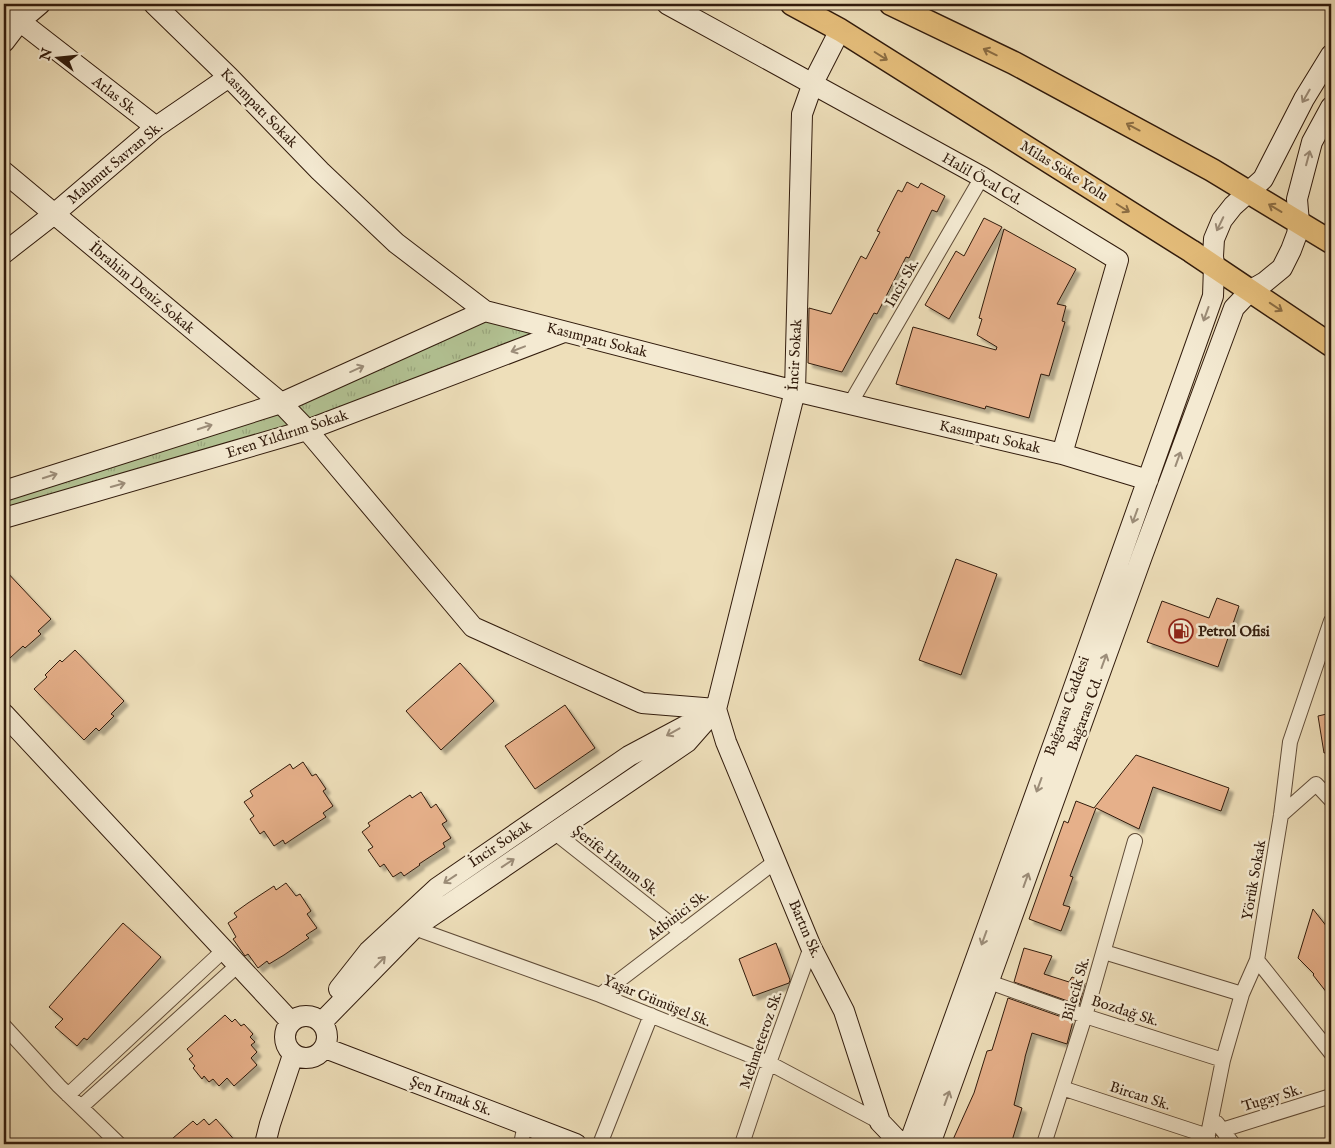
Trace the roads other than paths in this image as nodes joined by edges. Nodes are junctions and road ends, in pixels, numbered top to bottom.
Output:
1 (40, 4) edge
2 (154, 4) edge
3 (667, 4) edge
4 (792, 4) edge
5 (891, 4) edge
6 (4, 9) edge
7 (20, 21) junction
8 (840, 30) junction
9 (4, 42) edge
10 (1331, 55) edge
11 (229, 77) junction
12 (813, 83) junction
13 (1331, 107) edge
14 (156, 127) junction
15 (4, 172) edge
16 (982, 178) junction
17 (1248, 191) junction
18 (54, 214) junction
19 (1299, 223) junction
20 (1331, 242) edge
21 (4, 253) edge
22 (1214, 266) junction
23 (1251, 290) junction
24 (485, 311) junction
25 (564, 332) junction
26 (1331, 345) edge
27 (794, 391) junction
28 (280, 403) junction
29 (850, 404) junction
30 (307, 430) junction
31 (1062, 454) junction
32 (1148, 480) junction
33 (4, 491) edge
34 (4, 518) edge
35 (1331, 621) edge
36 (1328, 642) edge
37 (716, 709) junction
38 (4, 714) edge
39 (1331, 800) edge
40 (1281, 815) junction
41 (554, 832) junction
42 (1135, 841) dead end
43 (776, 861) junction
44 (414, 928) junction
45 (682, 933) junction
46 (811, 947) junction
47 (224, 950) junction
48 (1104, 952) junction
49 (1257, 960) junction
50 (238, 965) junction
51 (988, 982) junction
52 (1242, 994) junction
53 (600, 995) junction
54 (651, 1015) junction
55 (1085, 1016) junction
56 (319, 1020) junction
57 (291, 1022) junction
58 (4, 1026) edge
59 (325, 1048) junction
60 (1331, 1053) edge
61 (297, 1056) junction
62 (1223, 1060) junction
63 (769, 1063) junction
64 (1062, 1088) junction
65 (68, 1095) junction
66 (1331, 1096) edge
67 (81, 1107) junction
68 (1212, 1117) junction
69 (880, 1122) junction
70 (525, 1124) junction
71 (1222, 1130) junction
72 (1207, 1140) edge
73 (119, 1144) edge
74 (265, 1144) edge
75 (278, 1144) edge
76 (521, 1144) edge
77 (576, 1144) edge
78 (600, 1144) edge
79 (742, 1144) edge
80 (901, 1144) edge
81 (909, 1144) edge
82 (930, 1144) edge
83 (1044, 1144) edge
84 (1233, 1144) edge

1 - 7 main road
2 - 11 main road, Kasımpatı Sokak
3 - 12 main road, Halil Öcal Cd.
4 - 8 highway, Milas Söke Yolu
17 -> 5 highway
6 - 7 main road, Atlas Sk.
7 - 9 main road
7 - 14 main road, Atlas Sk.
8 - 12 main road, İncir Sokak
8 -> 22 highway, Milas Söke Yolu
10 -> 17 main road
11 - 14 main road, Mahmut Savran Sk.
11 - 24 main road, Kasımpatı Sokak
12 - 16 main road, Halil Öcal Cd.
12 - 27 main road, İncir Sokak
19 -> 13 main road
14 - 18 main road, Mahmut Savran Sk.
15 - 18 main road, İbrahim Deniz Sokak
16 - 29 street, Incir Sk.
16 - 31 main road, Halil Öcal Cd.
19 -> 17 highway
17 -> 22 main road
18 - 21 main road, Mahmut Savran Sk.
18 - 28 main road, İbrahim Deniz Sokak
19 - 20 highway
19 - 23 main road
22 - 23 highway, Milas Söke Yolu
22 -> 32 main road, Bağarası Caddesi
23 -> 26 highway, Milas Söke Yolu
51 -> 23 main road, Bağarası Cd.
24 - 25 main road, Kasımpatı Sokak
28 -> 24 main road, Eren Yıldırım Sokak
25 - 27 main road, Kasımpatı Sokak
25 -> 30 main road, Eren Yıldırım Sokak
27 - 29 main road, Kasımpatı Sokak
27 - 37 main road, İncir Sokak
28 - 30 main road, İbrahim Deniz Sokak
33 -> 28 main road, Eren Yıldırım Sokak
29 - 31 main road, Kasımpatı Sokak
34 -> 30 main road, Eren Yıldırım Sokak
30 - 37 main road, İbrahim Deniz Sokak
31 - 32 main road, Kasımpatı Sokak
32 -> 81 main road, Bağarası Caddesi
35 - 36 street, Yörük Sokak
36 - 40 street, Yörük Sokak
37 - 41 main road, İncir Sokak
37 - 43 main road, Bartın Sk.
37 -> 56 main road, İncir Sokak
38 - 47 main road
39 - 40 street
40 - 49 street, Yörük Sokak
44 -> 41 main road, İncir Sokak
41 - 45 street, Şerife Hanım Sk.
42 - 48 street, Bilecik Sk.
43 - 45 street, Atbinici Sk.
43 - 46 main road, Bartın Sk.
44 - 53 street, Yaşar Gümüşel Sk.
56 -> 44 main road, İncir Sokak
45 - 53 street, Atbinici Sk.
46 - 63 street, Mehmeteroz Sk.
46 - 69 main road, Bartın Sk.
47 - 50 main road
47 - 65 street
48 - 52 street
48 - 55 street, Bilecik Sk.
49 - 52 street, Yörük Sokak
49 - 60 street
50 - 57 main road
50 - 67 street
51 - 55 street, Bozdağ Sk.
82 -> 51 main road, Bağarası Cd.
52 - 62 street, Yörük Sokak
53 - 54 street, Yaşar Gümüşel Sk.
54 - 63 street, Yaşar Gümüşel Sk.
54 - 78 street
55 - 62 street, Bozdağ Sk.
55 - 64 street, Bilecik Sk.
56 - 57 main road
56 - 59 main road
57 - 61 main road
58 - 65 street
59 - 61 main road
59 - 70 main road, Şen Irmak Sk.
61 - 74 main road
61 - 75 main road
62 - 68 street, Yörük Sokak
63 - 69 street, Yaşar Gümüşel Sk.
63 - 79 street, Mehmeteroz Sk.
64 - 72 street, Bircan Sk.
64 - 83 street, Bilecik Sk.
65 - 67 street
66 - 71 street, Tugay Sk.
67 - 73 street
68 - 71 street
68 - 72 street, Yörük Sokak
69 - 80 main road, Bartın Sk.
70 - 76 street
70 - 77 main road, Şen Irmak Sk.
71 - 84 street

